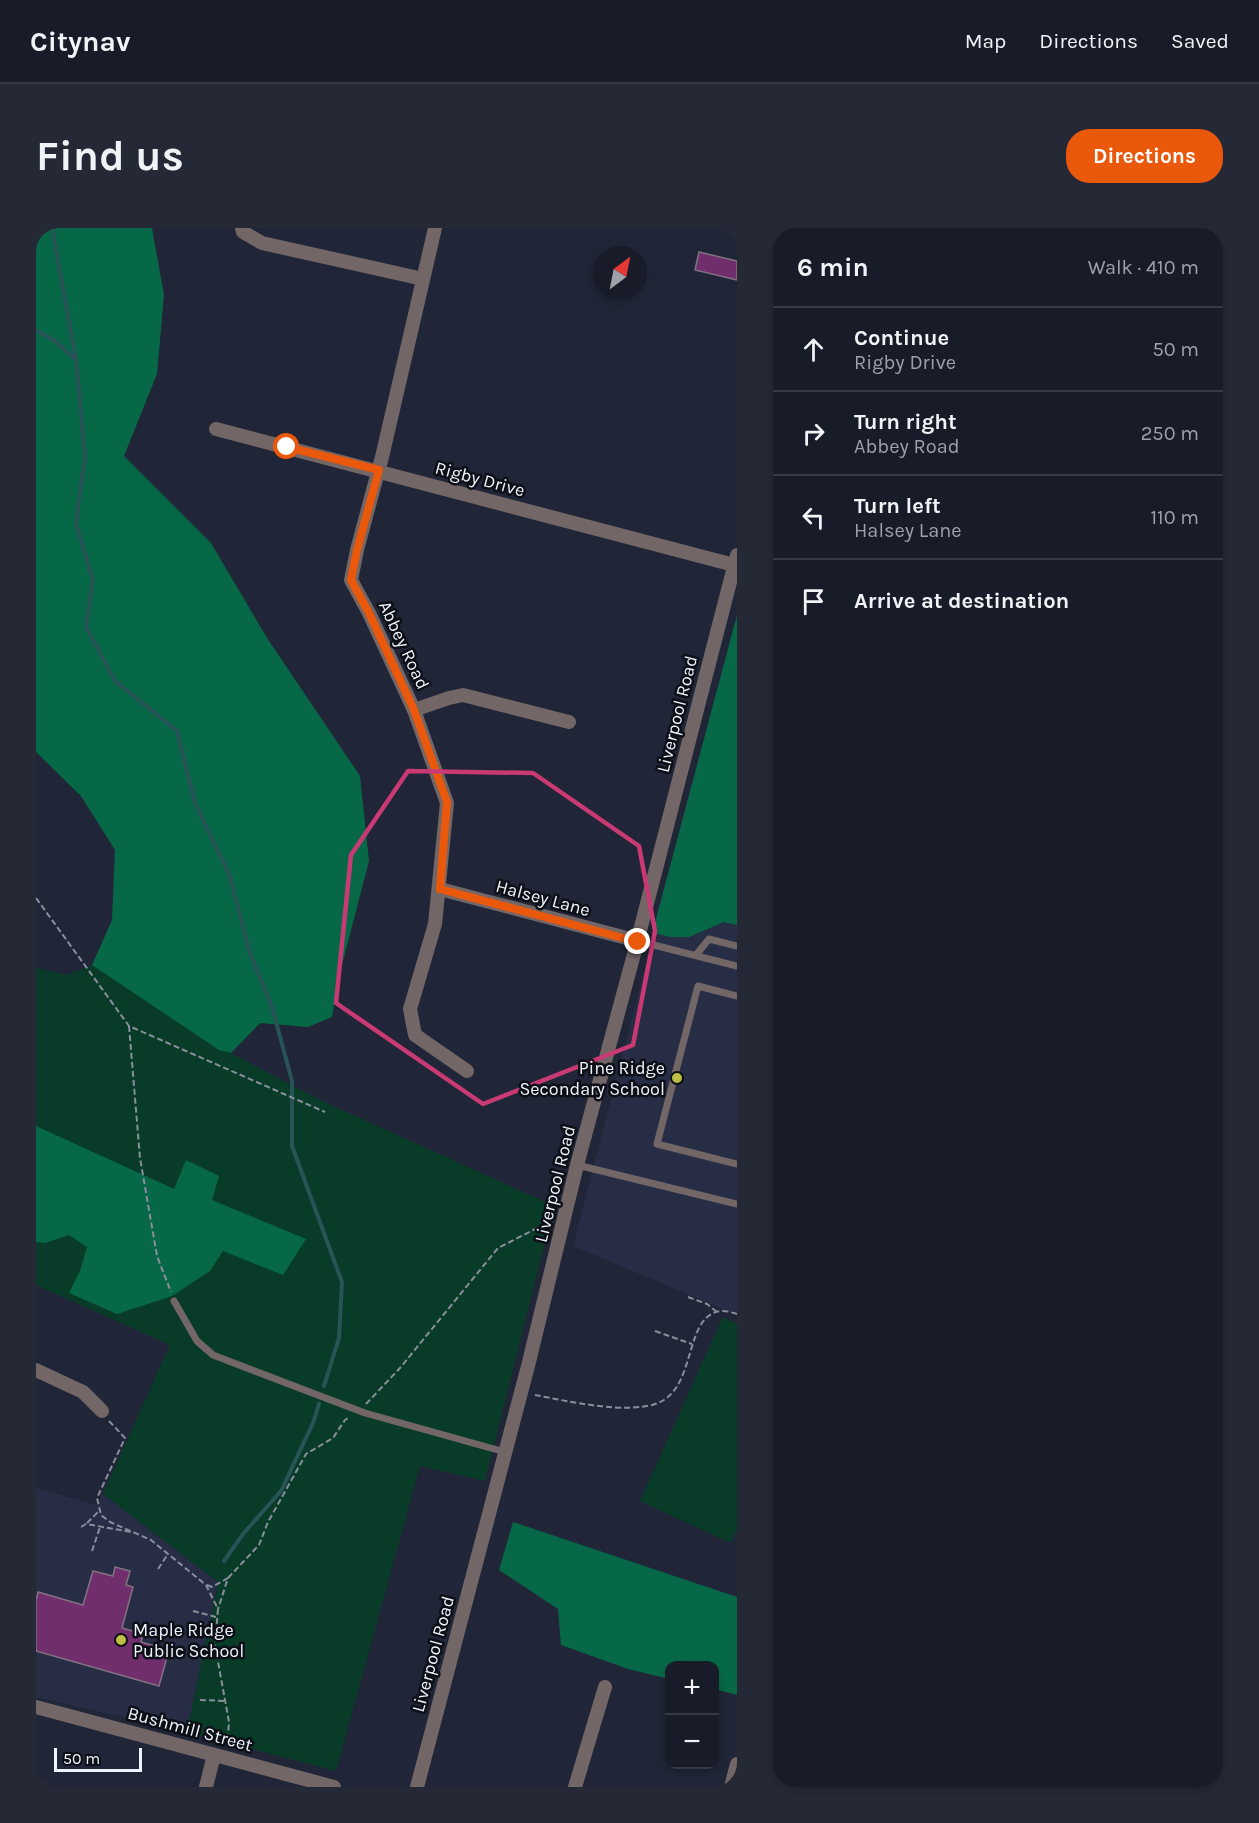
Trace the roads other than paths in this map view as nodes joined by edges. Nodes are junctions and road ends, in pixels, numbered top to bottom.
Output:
1 (242, 228) edge
2 (435, 228) edge
3 (423, 279) junction
4 (216, 429) dead end
5 (379, 470) junction
6 (735, 560) edge
7 (414, 710) junction
8 (569, 722) dead end
9 (440, 889) junction
10 (638, 942) junction
11 (737, 946) edge
12 (696, 955) junction
13 (737, 966) edge
14 (737, 996) edge
15 (467, 1071) dead end
16 (737, 1163) edge
17 (578, 1165) junction
18 (737, 1204) edge
19 (174, 1301) road end
20 (36, 1370) edge
21 (102, 1411) road end
22 (506, 1452) junction
23 (605, 1687) dead end
24 (36, 1707) edge
25 (221, 1757) junction
26 (737, 1764) edge
27 (207, 1787) edge
28 (334, 1787) edge
29 (417, 1787) edge
30 (575, 1787) edge
31 (731, 1787) edge

1 - 3 street
2 - 3 street, Abbey Road
3 - 5 street, Abbey Road
4 - 5 street, Rigby Drive
5 - 6 street, Rigby Drive
5 - 7 street, Abbey Road
6 - 10 street, Liverpool Road
7 - 8 street
7 - 9 street, Abbey Road
9 - 10 street, Halsey Lane
9 - 15 street, Abbey Road
10 - 12 lane
10 - 17 street, Liverpool Road
11 - 12 lane
12 - 13 lane
14 - 16 lane
17 - 18 lane
17 - 22 street, Liverpool Road
19 - 22 lane
20 - 21 street
22 - 29 street, Liverpool Road
23 - 30 street
24 - 25 street, Bushmill Street
25 - 27 street
25 - 28 street, Bushmill Street
26 - 31 street

